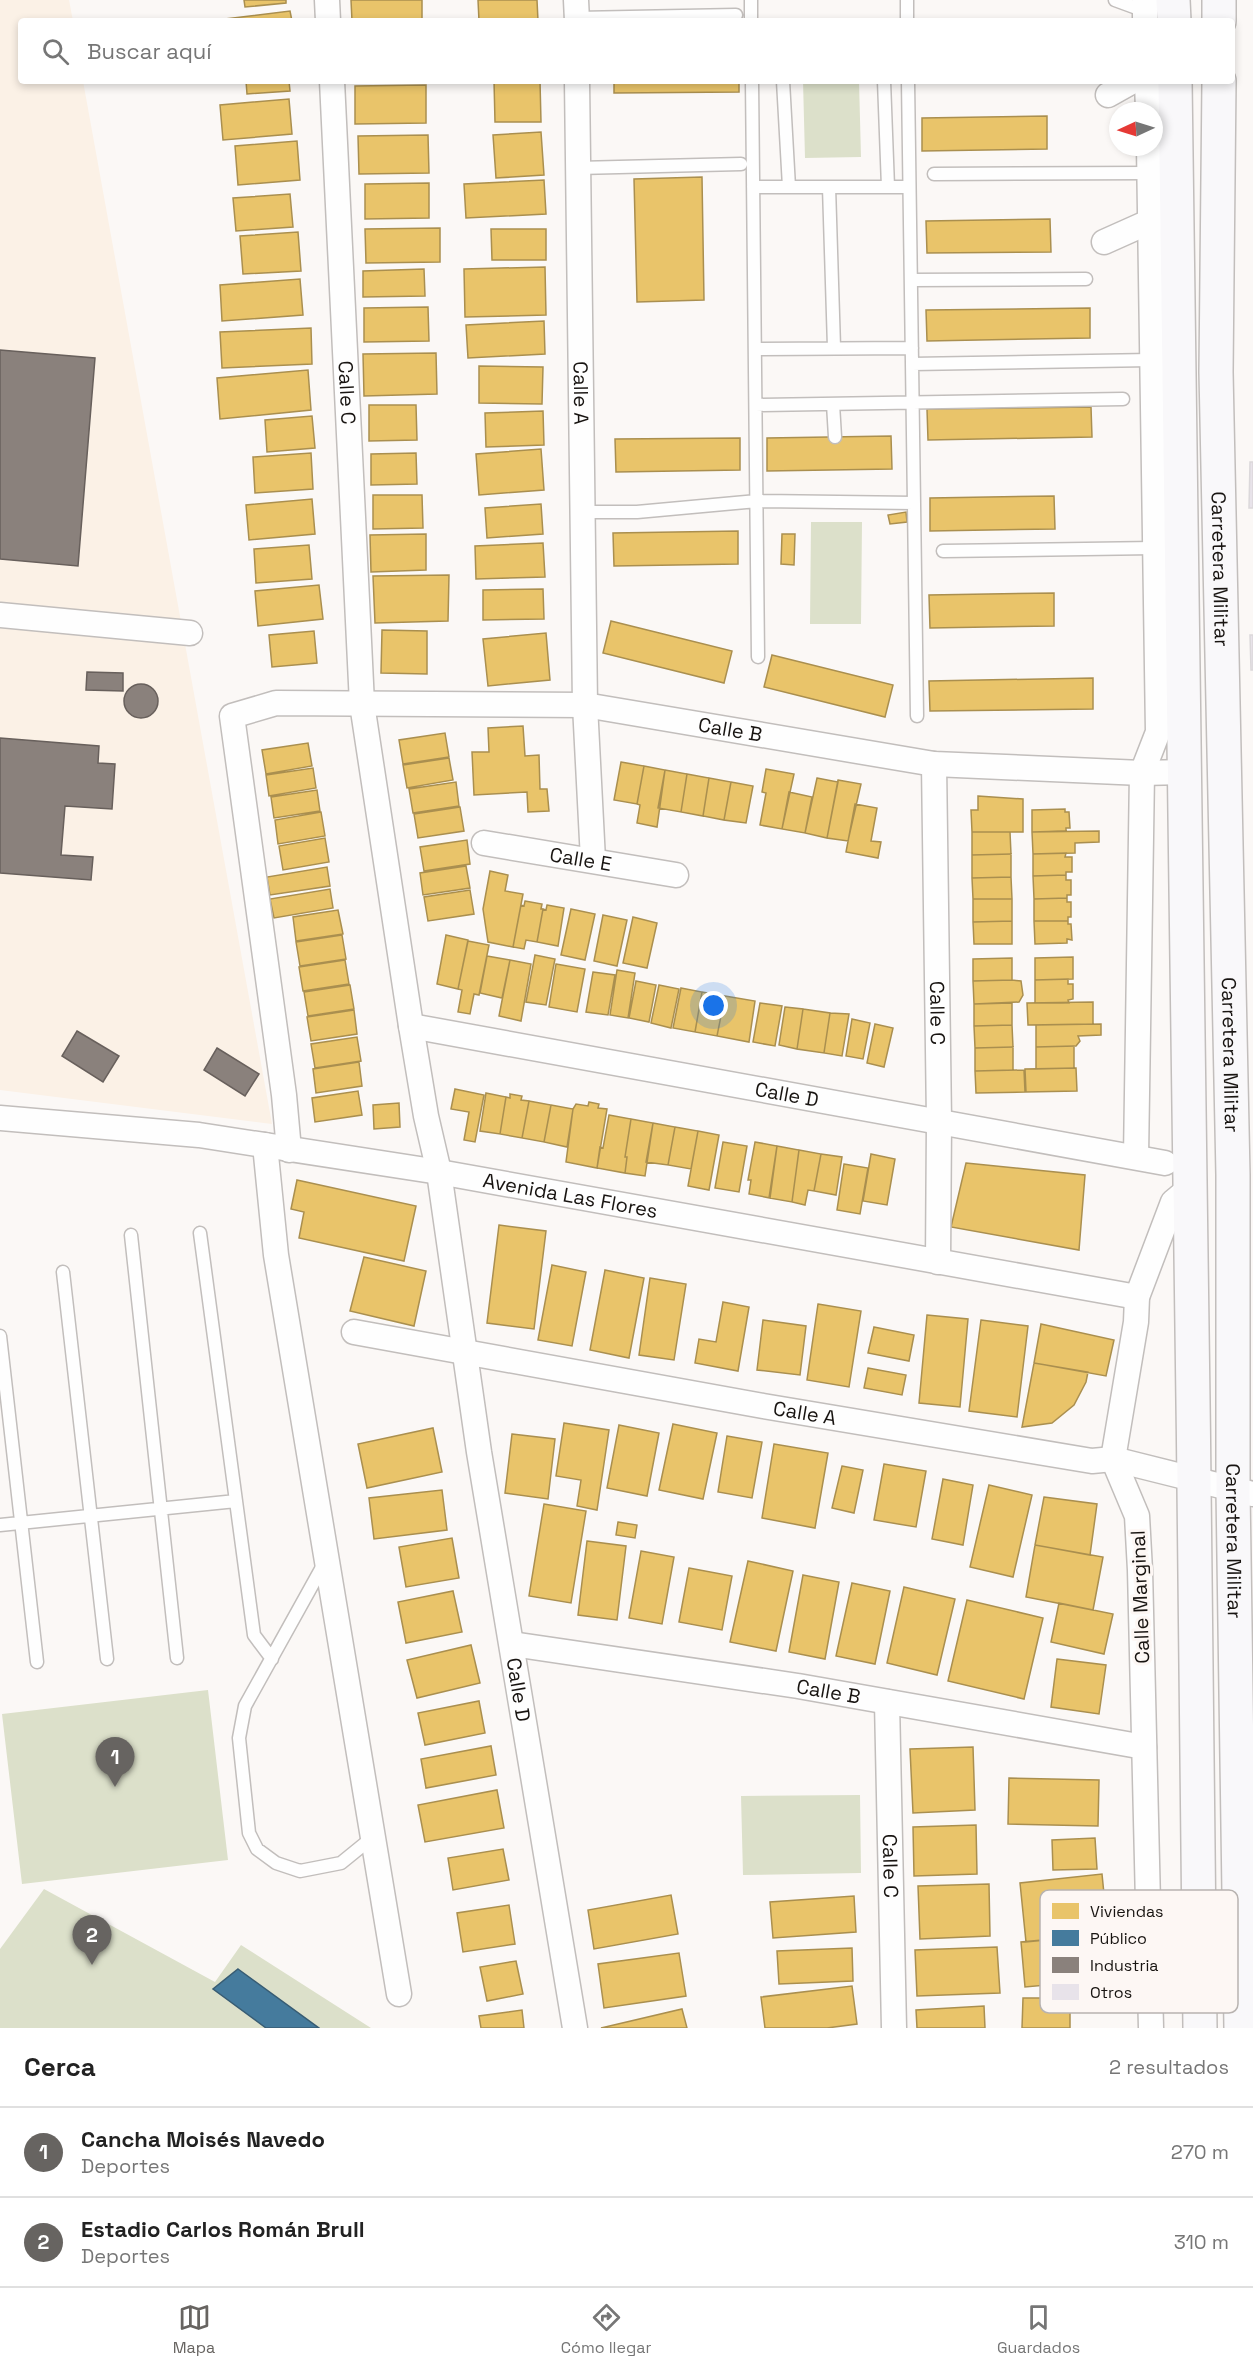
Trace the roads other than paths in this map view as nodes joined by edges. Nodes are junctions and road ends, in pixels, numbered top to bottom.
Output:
1 (327, 0) edge
2 (751, 0) edge
3 (907, 0) edge
4 (1115, 0) edge
5 (1219, 0) edge
6 (1156, 11) edge
7 (576, 13) edge
8 (736, 15) dead end
9 (328, 18) edge
10 (751, 18) edge
11 (907, 18) edge
12 (1219, 18) edge
13 (332, 84) edge
14 (577, 84) edge
15 (752, 84) edge
16 (783, 84) edge
17 (884, 84) edge
18 (908, 84) edge
19 (1127, 84) edge
20 (1147, 84) edge
21 (1175, 84) edge
22 (1219, 84) edge
23 (1108, 95) dead end
24 (1148, 102) edge
25 (1149, 156) edge
26 (741, 164) dead end
27 (578, 168) junction
28 (1150, 173) junction
29 (934, 174) dead end
30 (753, 187) junction
31 (789, 187) junction
32 (829, 187) junction
33 (888, 187) junction
34 (909, 187) junction
35 (1151, 220) junction
36 (1104, 242) dead end
37 (1086, 279) dead end
38 (910, 280) junction
39 (834, 347) junction
40 (912, 348) junction
41 (755, 349) junction
42 (1151, 360) junction
43 (912, 364) junction
44 (1123, 399) dead end
45 (912, 403) junction
46 (833, 404) junction
47 (756, 405) junction
48 (835, 437) dead end
49 (757, 501) junction
50 (914, 503) junction
51 (583, 512) junction
52 (1154, 548) junction
53 (943, 551) dead end
54 (0, 615) edge
55 (190, 633) dead end
56 (758, 657) dead end
57 (362, 704) junction
58 (585, 705) junction
59 (917, 716) dead end
60 (934, 764) junction
61 (1185, 772) junction
62 (1142, 773) junction
63 (484, 843) dead end
64 (593, 861) junction
65 (676, 875) dead end
66 (411, 1026) junction
67 (0, 1118) edge
68 (939, 1121) junction
69 (264, 1145) junction
70 (289, 1150) junction
71 (1136, 1157) junction
72 (1165, 1162) dead end
73 (439, 1172) junction
74 (1191, 1187) junction
75 (200, 1233) dead end
76 (131, 1235) dead end
77 (938, 1262) junction
78 (63, 1272) dead end
79 (1137, 1298) junction
80 (354, 1332) dead end
81 (0, 1336) edge
82 (465, 1351) junction
83 (1113, 1460) junction
84 (1192, 1479) junction
85 (1243, 1492) edge
86 (236, 1501) junction
87 (162, 1508) junction
88 (90, 1515) junction
89 (22, 1523) junction
90 (0, 1525) edge
91 (326, 1560) junction
92 (512, 1644) junction
93 (177, 1658) dead end
94 (107, 1659) dead end
95 (272, 1659) junction
96 (37, 1662) dead end
97 (887, 1702) junction
98 (1144, 1747) junction
99 (373, 1837) junction
100 (1148, 1890) edge
101 (1198, 1890) edge
102 (399, 1994) dead end
103 (1151, 2013) edge
104 (1200, 2013) edge
105 (575, 2028) edge
106 (894, 2028) edge
107 (1151, 2028) edge
108 (1200, 2028) edge
109 (1241, 2028) edge

1 - 9 street
2 - 10 lane
3 - 11 lane
4 - 6 lane
5 - 12 main road
7 - 8 lane
13 - 57 street, Calle C
14 - 27 street, Calle A
15 - 30 lane
16 - 31 lane
17 - 33 lane
18 - 34 lane
19 - 23 street
20 - 24 street
21 - 61 main road, Carretera Militar
22 - 85 main road, Carretera Militar
25 - 28 street
26 - 27 lane
27 - 51 street, Calle A
28 - 29 lane
28 - 35 street
30 - 31 lane
30 - 41 lane
31 - 32 lane
32 - 33 lane
32 - 39 lane
33 - 34 lane
34 - 38 lane
35 - 36 street
35 - 42 street
37 - 38 lane
38 - 40 lane
39 - 40 lane
39 - 41 lane
40 - 43 lane
41 - 47 lane
42 - 43 lane
42 - 52 street
43 - 45 lane
44 - 45 lane
45 - 46 lane
45 - 50 lane
46 - 47 lane
46 - 48 lane
47 - 49 lane
49 - 50 lane
49 - 51 lane
49 - 56 lane
50 - 59 lane
51 - 58 street, Calle A
52 - 53 lane
52 - 62 street
54 - 55 street
57 - 58 street, Calle B
57 - 66 street, Calle C
57 - 70 street, Calle B
58 - 60 street, Calle B
58 - 64 street, Calle A
60 - 62 street, Calle B
60 - 68 street, Calle C
61 - 62 street, Calle B
61 - 74 main road, Carretera Militar
62 - 71 street
63 - 64 street, Calle E
64 - 65 street, Calle E
66 - 68 street, Calle D
66 - 73 street, Calle D
67 - 69 street, Avenida Las Flores
68 - 71 street, Calle D
68 - 77 street, Calle C
69 - 70 street, Avenida Las Flores
69 - 91 street
70 - 73 street, Avenida Las Flores
71 - 72 street, Calle D
73 - 77 street, Avenida Las Flores
73 - 82 street, Calle D
74 - 79 street
74 - 84 main road, Carretera Militar
75 - 86 lane
76 - 87 lane
77 - 79 street, Avenida Las Flores
78 - 88 lane
79 - 83 street
80 - 82 street, Calle A
81 - 89 lane
82 - 83 street, Calle A
82 - 92 street, Calle D
83 - 84 street, Calle A
83 - 98 street, Calle Marginal
84 - 85 street, Calle A
84 - 101 main road, Carretera Militar
85 - 109 main road, Carretera Militar
86 - 87 lane
86 - 95 lane
87 - 88 lane
87 - 93 lane
88 - 89 lane
88 - 94 lane
89 - 90 lane
89 - 96 lane
91 - 95 lane
91 - 99 street
92 - 97 street, Calle B
92 - 105 street, Calle D
95 - 99 lane
97 - 98 street, Calle B
97 - 106 street, Calle C
98 - 100 street, Calle Marginal
99 - 102 street
103 - 107 street, Calle Marginal
104 - 108 main road, Carretera Militar

